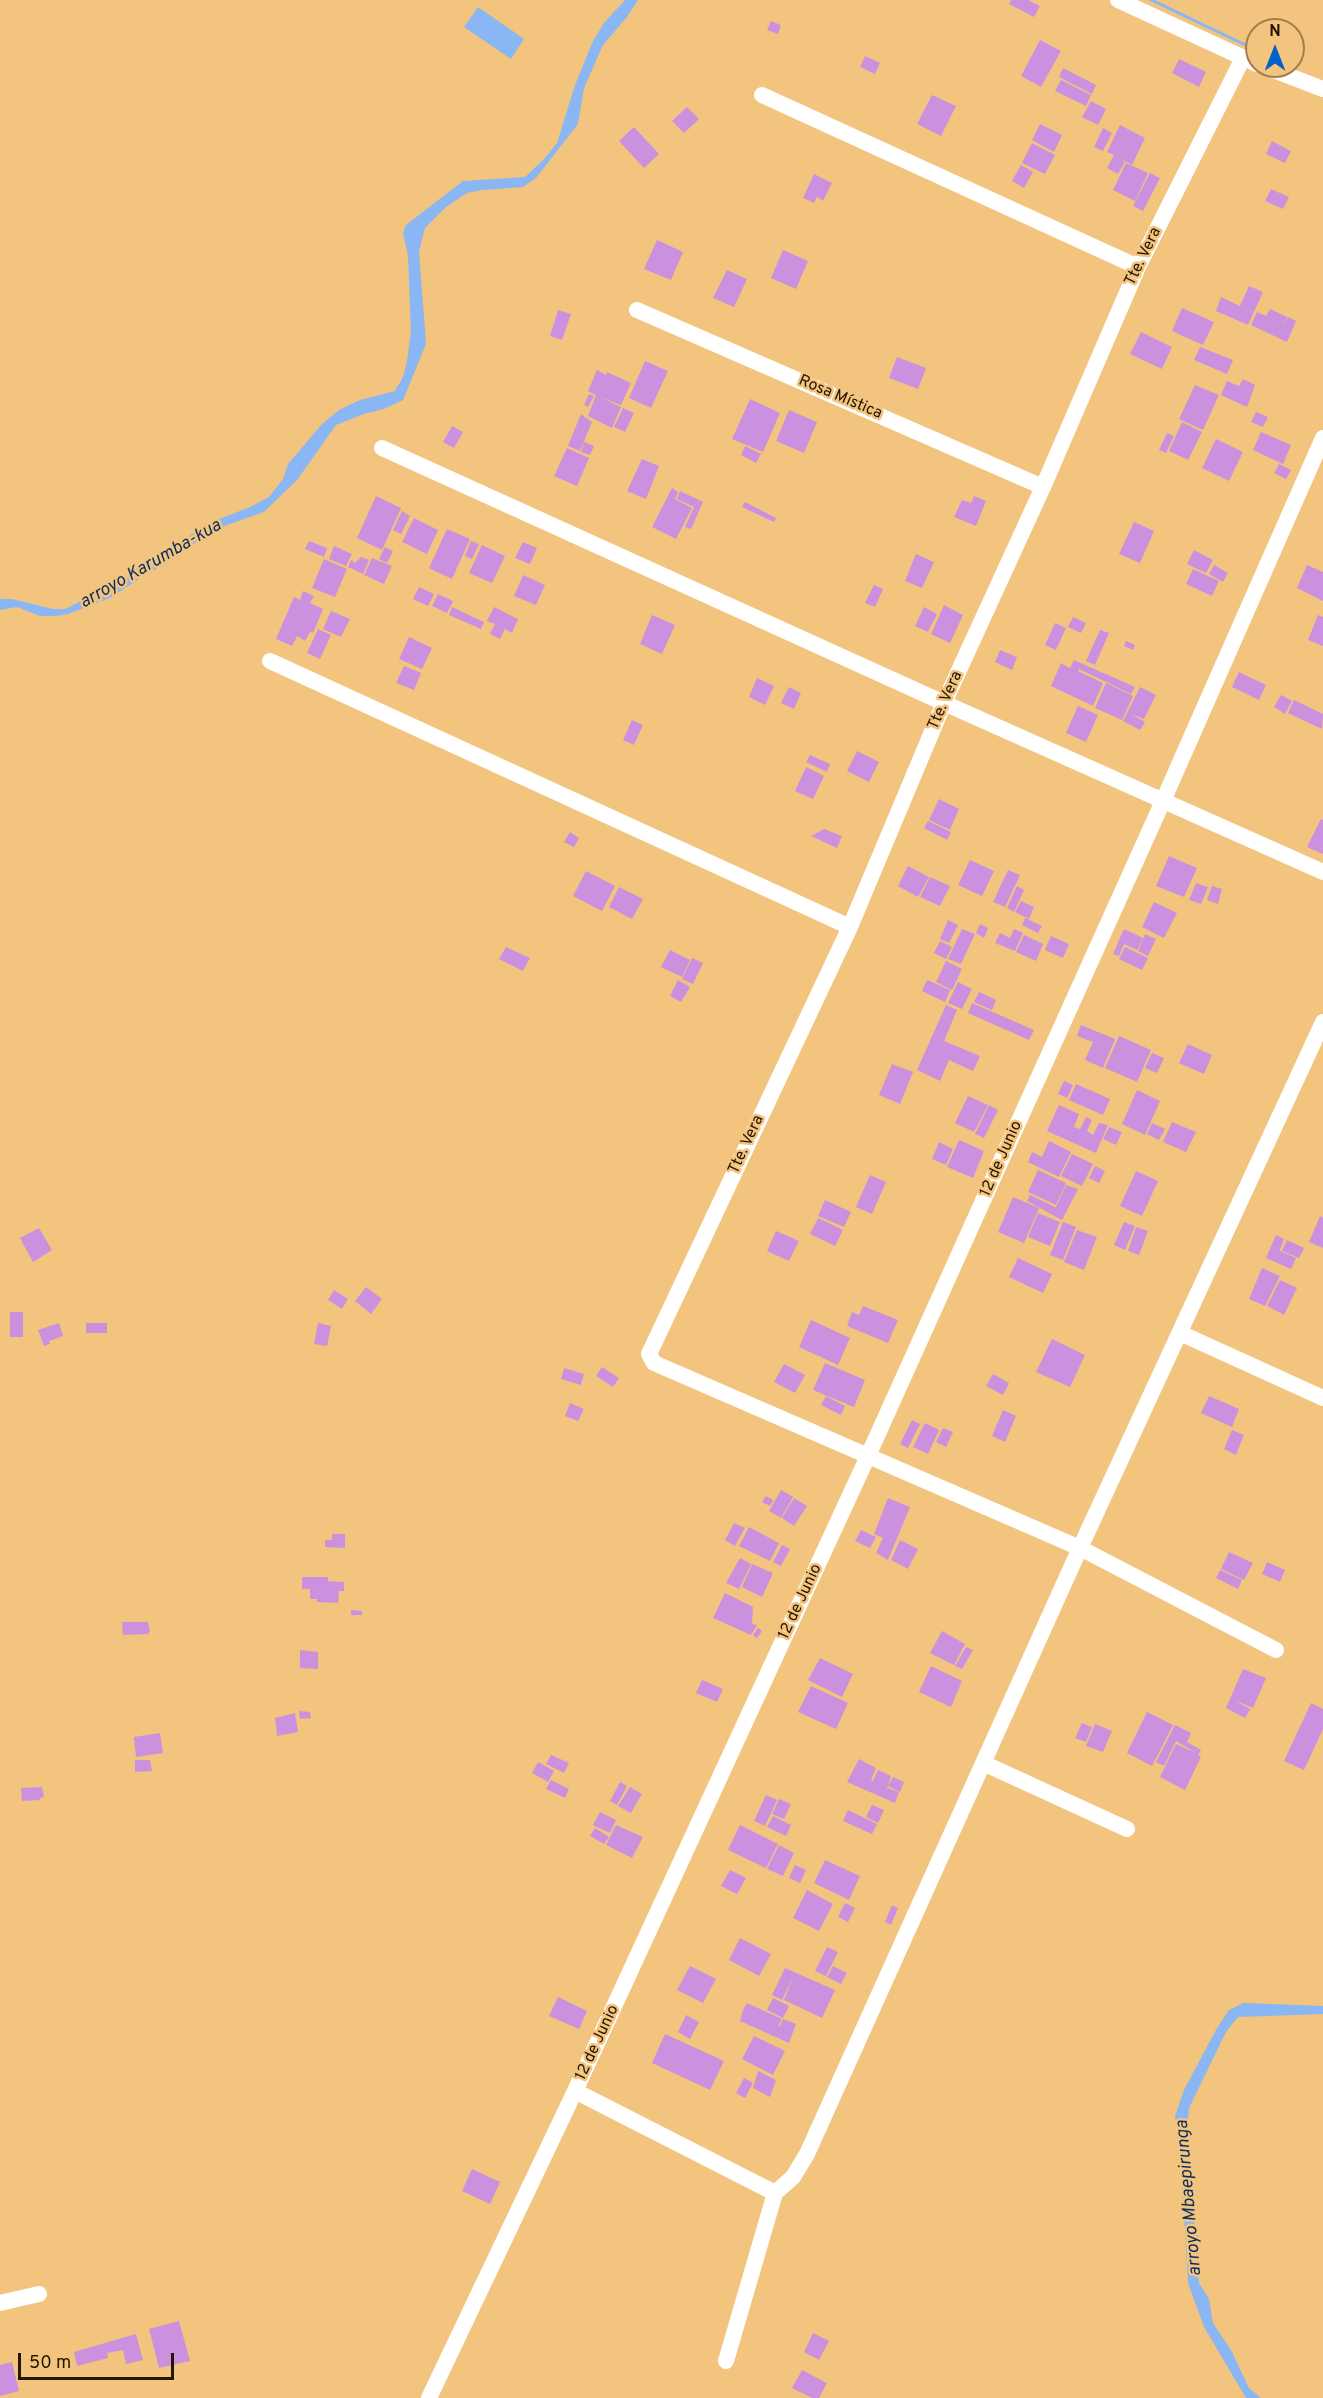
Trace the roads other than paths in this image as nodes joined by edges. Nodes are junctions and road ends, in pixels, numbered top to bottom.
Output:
1 (1118, 0) edge
2 (1245, 59) edge
3 (1245, 70) edge
4 (1294, 78) edge
5 (1323, 89) edge
6 (762, 95) dead end
7 (1138, 267) junction
8 (637, 310) dead end
9 (1323, 438) edge
10 (382, 448) dead end
11 (1042, 487) junction
12 (270, 661) dead end
13 (944, 703) junction
14 (1163, 801) junction
15 (1323, 872) edge
16 (850, 927) junction
17 (1323, 1022) edge
18 (1180, 1333) junction
19 (1323, 1398) edge
20 (868, 1456) junction
21 (1080, 1548) junction
22 (1276, 1650) dead end
23 (982, 1764) junction
24 (1127, 1830) dead end
25 (575, 2091) junction
26 (775, 2193) junction
27 (39, 2294) dead end
28 (0, 2303) edge
29 (726, 2361) dead end
30 (429, 2398) edge

1 - 2 street
3 - 7 street, Tte. Vera
4 - 5 street
6 - 7 street
7 - 11 street, Tte. Vera
8 - 11 street, Rosa Mística
9 - 14 street, 12 de Junio
10 - 13 street
11 - 13 street, Tte. Vera
12 - 16 street
13 - 14 street
13 - 16 street, Tte. Vera
14 - 15 street
14 - 20 street, 12 de Junio
16 - 20 street, Tte. Vera
17 - 18 street
18 - 19 street
18 - 21 street
20 - 21 street
20 - 25 street, 12 de Junio
21 - 22 street
21 - 23 street
23 - 24 street
23 - 26 street
25 - 26 street
25 - 30 street, 12 de Junio
26 - 29 street
27 - 28 street

